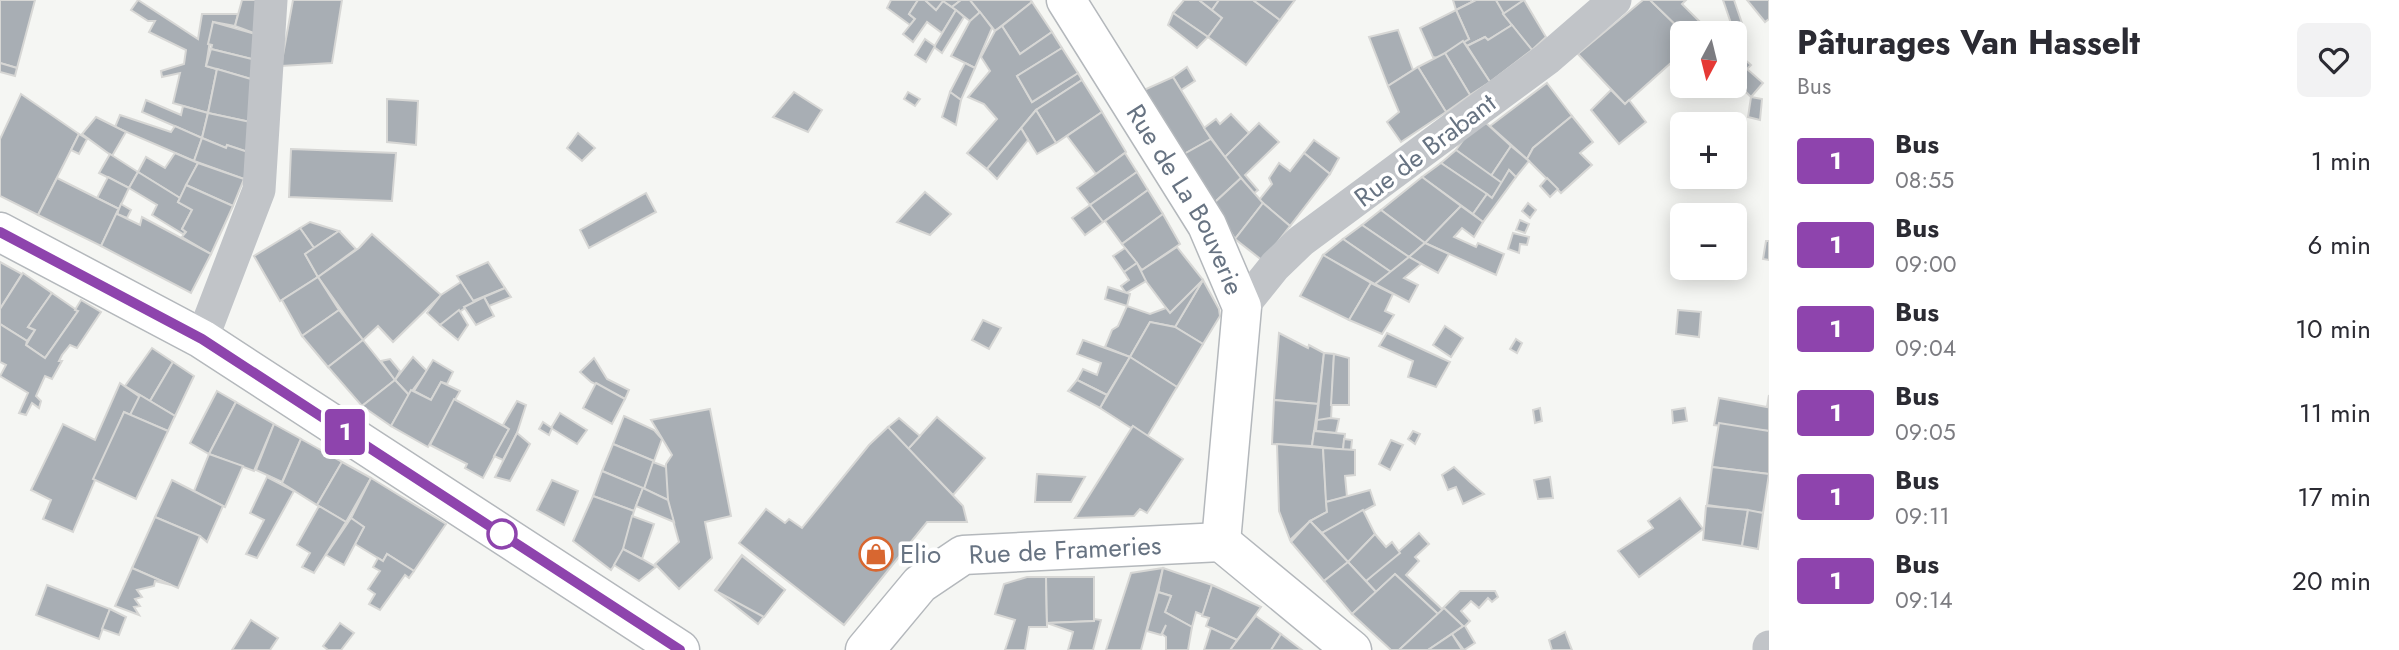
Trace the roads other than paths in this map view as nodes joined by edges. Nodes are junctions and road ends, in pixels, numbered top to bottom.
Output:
1 (271, 0) edge
2 (1066, 0) edge
3 (1615, 0) edge
4 (0, 232) edge
5 (1242, 307) junction
6 (202, 339) junction
7 (1221, 542) junction
8 (680, 650) edge
9 (865, 650) edge
10 (1352, 650) edge

1 - 6 street
2 - 5 main road, Rue de La Bouverie
3 - 5 street, Rue de Brabant
4 - 6 main road
5 - 7 main road, Rue de La Bouverie
6 - 8 main road
7 - 9 main road, Rue de Frameries
7 - 10 main road

